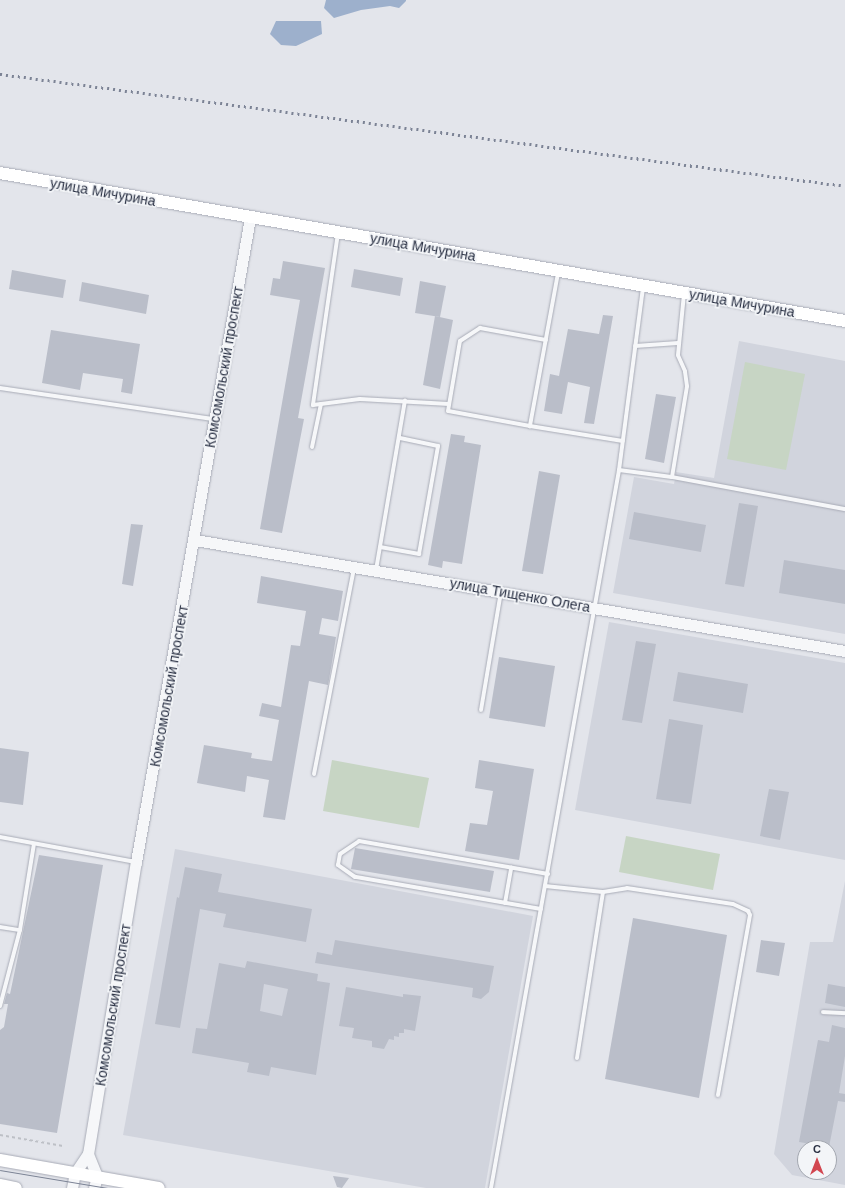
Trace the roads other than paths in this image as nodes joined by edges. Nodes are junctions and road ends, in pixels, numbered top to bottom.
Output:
1 (0, 173) edge
2 (250, 218) junction
3 (338, 233) junction
4 (558, 270) junction
5 (643, 284) junction
6 (684, 293) junction
7 (845, 322) edge
8 (546, 340) junction
9 (678, 343) junction
10 (635, 346) junction
11 (0, 388) edge
12 (405, 400) junction
13 (321, 404) junction
14 (449, 404) junction
15 (215, 420) junction
16 (530, 426) junction
17 (399, 438) junction
18 (623, 441) junction
19 (312, 447) dead end
20 (619, 470) junction
21 (672, 477) junction
22 (845, 508) edge
23 (195, 540) junction
24 (380, 546) junction
25 (354, 567) junction
26 (376, 571) junction
27 (501, 592) junction
28 (595, 608) junction
29 (845, 651) edge
30 (481, 710) dead end
31 (314, 774) dead end
32 (0, 837) edge
33 (34, 844) junction
34 (136, 862) junction
35 (511, 868) junction
36 (548, 874) junction
37 (545, 886) junction
38 (603, 892) junction
39 (505, 903) junction
40 (541, 909) junction
41 (0, 926) edge
42 (20, 930) junction
43 (0, 1006) edge
44 (823, 1012) dead end
45 (845, 1013) edge
46 (577, 1058) dead end
47 (718, 1095) dead end
48 (88, 1154) junction
49 (0, 1160) edge
50 (75, 1173) junction
51 (96, 1182) edge
52 (0, 1185) edge
53 (16, 1188) edge
54 (72, 1188) edge
55 (159, 1188) edge
56 (491, 1188) edge

1 - 2 main road, улица Мичурина
2 - 3 main road, улица Мичурина
2 - 15 street, Комсомольский проспект
3 - 4 main road, улица Мичурина
3 - 13 lane
4 - 5 main road, улица Мичурина
4 - 8 lane
5 - 6 main road, улица Мичурина
5 - 10 lane
6 - 7 main road, улица Мичурина
6 - 9 lane
8 - 14 lane
8 - 16 lane
9 - 10 lane
9 - 21 lane
10 - 18 lane
11 - 15 lane
12 - 13 lane
12 - 14 lane
12 - 17 lane
13 - 19 lane
14 - 16 lane
15 - 23 street, Комсомольский проспект
16 - 18 lane
17 - 24 lane
17 - 24 lane
18 - 20 lane
20 - 21 lane
20 - 28 lane
21 - 22 lane
23 - 25 street, улица Тищенко Олега
23 - 34 street, Комсомольский проспект
24 - 26 lane
25 - 26 street, улица Тищенко Олега
25 - 31 lane
26 - 27 street, улица Тищенко Олега
27 - 28 street, улица Тищенко Олега
27 - 30 lane
28 - 29 street, улица Тищенко Олега
28 - 36 lane
32 - 33 lane
33 - 34 lane
33 - 42 lane
34 - 48 street, Комсомольский проспект
35 - 36 lane
35 - 39 lane
35 - 39 lane
36 - 37 lane
37 - 38 lane
37 - 40 lane
38 - 46 lane
38 - 47 lane
39 - 40 lane
40 - 56 lane
41 - 42 lane
42 - 43 lane
44 - 45 lane
48 - 50 street
48 - 51 street
49 - 50 main road
50 - 51 main road
50 - 54 street
51 - 55 main road
52 - 53 main road

